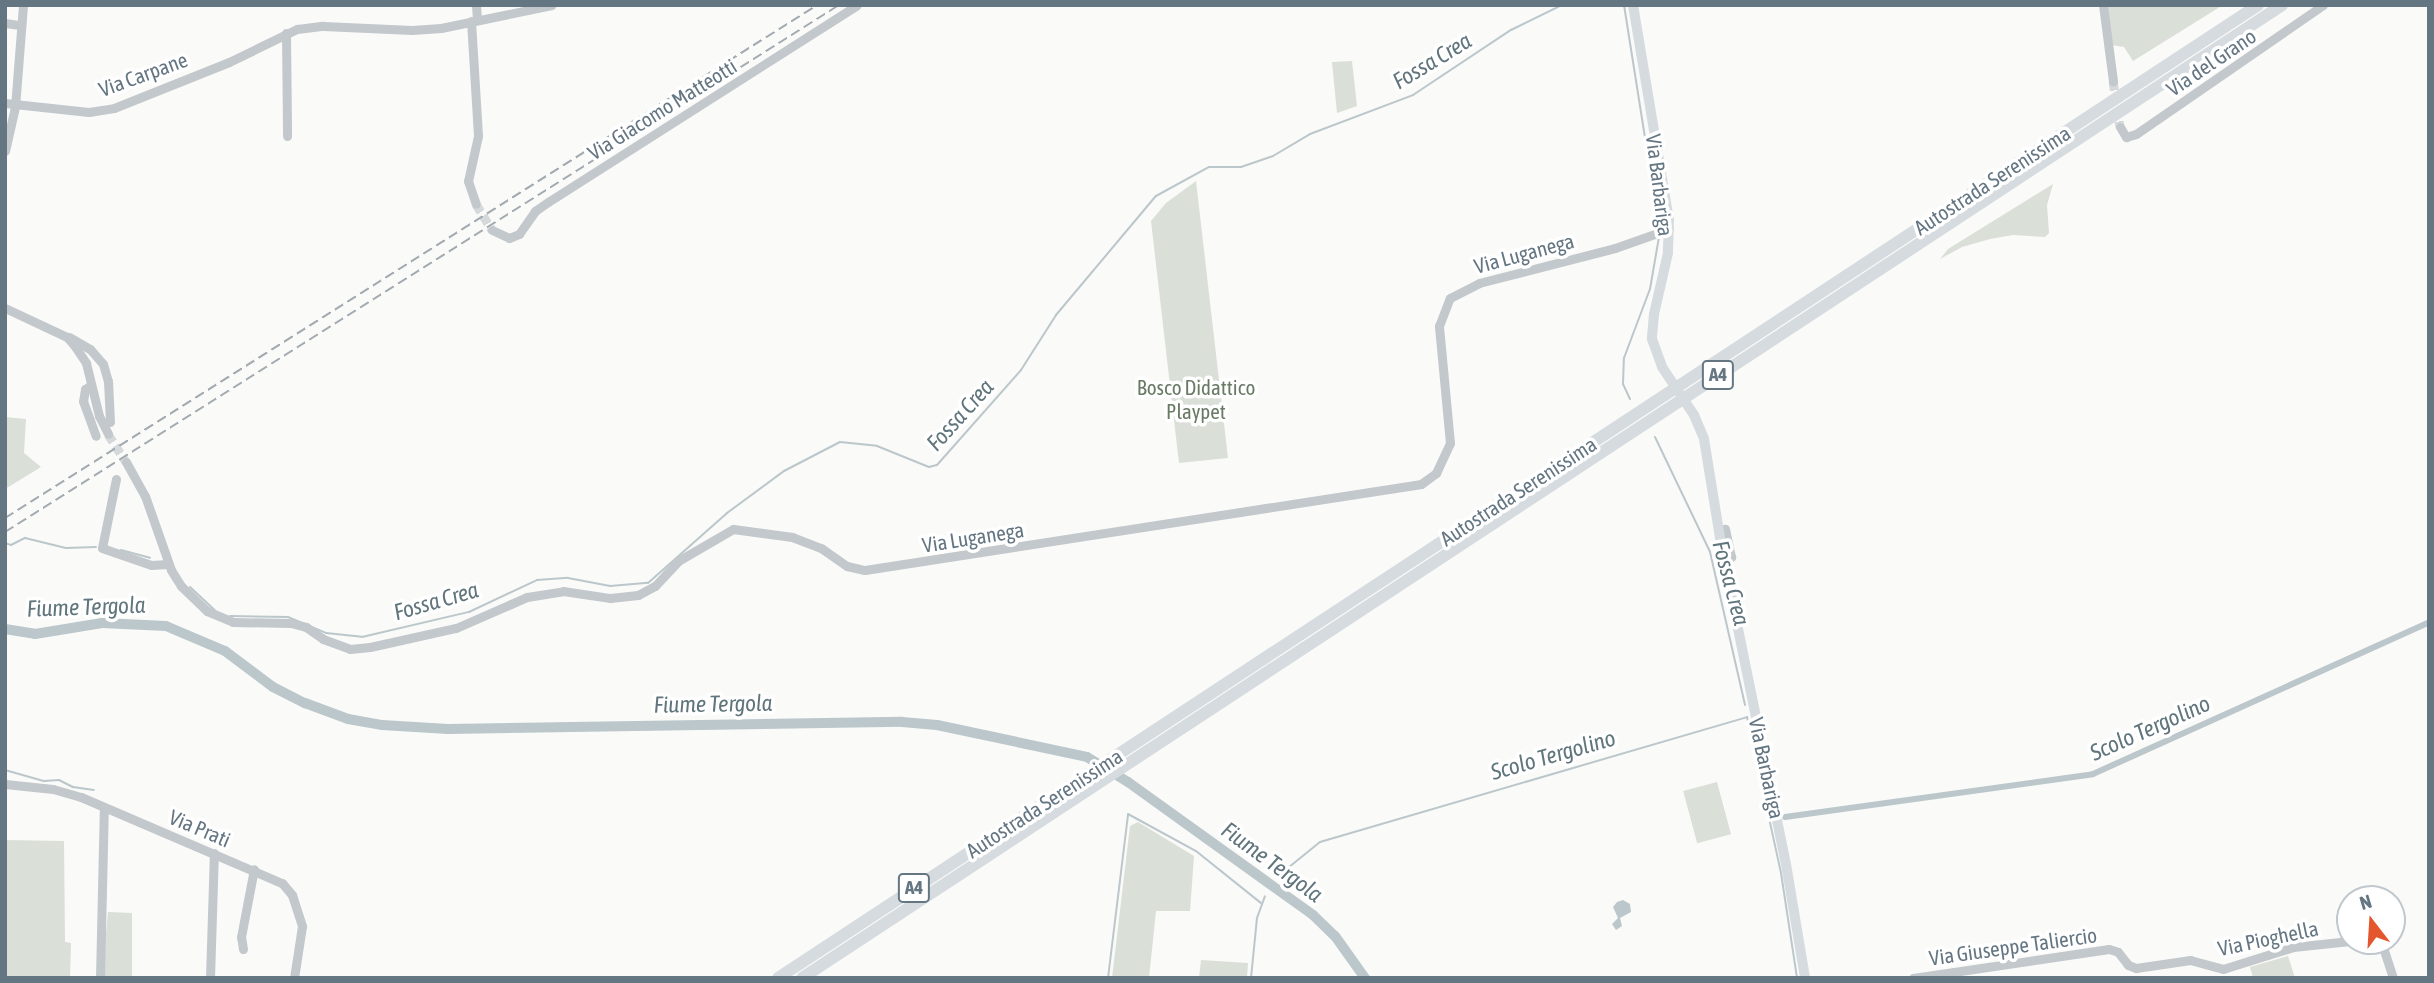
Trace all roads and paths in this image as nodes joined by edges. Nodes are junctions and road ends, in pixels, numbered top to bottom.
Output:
1 (23, 5) edge
2 (476, 5) edge
3 (552, 5) edge
4 (857, 5) edge
5 (1633, 5) edge
6 (2104, 5) edge
7 (2258, 5) edge
8 (2282, 5) edge
9 (2323, 5) edge
10 (474, 20) junction
11 (5, 23) edge
12 (20, 25) junction
13 (286, 33) junction
14 (2113, 81) tunnel mouth
15 (10, 103) edge
16 (2120, 127) dead end
17 (287, 136) dead end
18 (5, 151) edge
19 (476, 204) tunnel mouth
20 (1669, 229) junction
21 (492, 230) dead end
22 (5, 308) edge
23 (85, 351) junction
24 (91, 385) junction
25 (110, 422) tunnel mouth
26 (108, 434) tunnel mouth
27 (96, 436) tunnel mouth
28 (126, 461) tunnel mouth
29 (116, 479) dead end
30 (1726, 530) dead end
31 (1724, 560) junction
32 (168, 564) junction
33 (5, 784) edge
34 (104, 807) junction
35 (214, 853) junction
36 (254, 869) junction
37 (2336, 942) edge
38 (243, 949) dead end
39 (2118, 952) joint
40 (2386, 955) edge
41 (100, 978) edge
42 (210, 978) edge
43 (294, 978) edge
44 (778, 978) edge
45 (802, 978) edge
46 (1805, 978) edge
47 (1913, 978) edge
48 (2393, 978) edge

1 - 12 street
2 - 10 street
3 - 10 street, Via Carpane
4 - 21 street, Via Giacomo Matteotti
5 - 20 main road, Via Barbariga
6 - 14 street
7 - 44 highway, Autostrada Serenissima / A4
8 - 45 highway, Autostrada Serenissima / A4
9 - 16 street, Via del Grano
10 - 13 street, Via Carpane
10 - 19 street
11 - 12 street
12 - 15 street
13 - 15 street, Via Carpane
13 - 17 street
15 - 18 street
20 - 31 main road, Via Barbariga
20 - 32 street, Via Luganega
22 - 23 street
23 - 24 street
23 - 25 street
24 - 26 street
24 - 27 street
28 - 32 street, Via Luganega
29 - 32 street
30 - 31 street, Via Barbariga
31 - 46 main road, Via Barbariga
33 - 34 street, Via Prati
34 - 35 street, Via Prati
34 - 41 street
35 - 36 street, Via Prati
35 - 42 street
36 - 38 street
36 - 43 street, Via Prati
37 - 39 street, Via Pioghella
39 - 47 street, Via Giuseppe Taliercio
40 - 48 street

